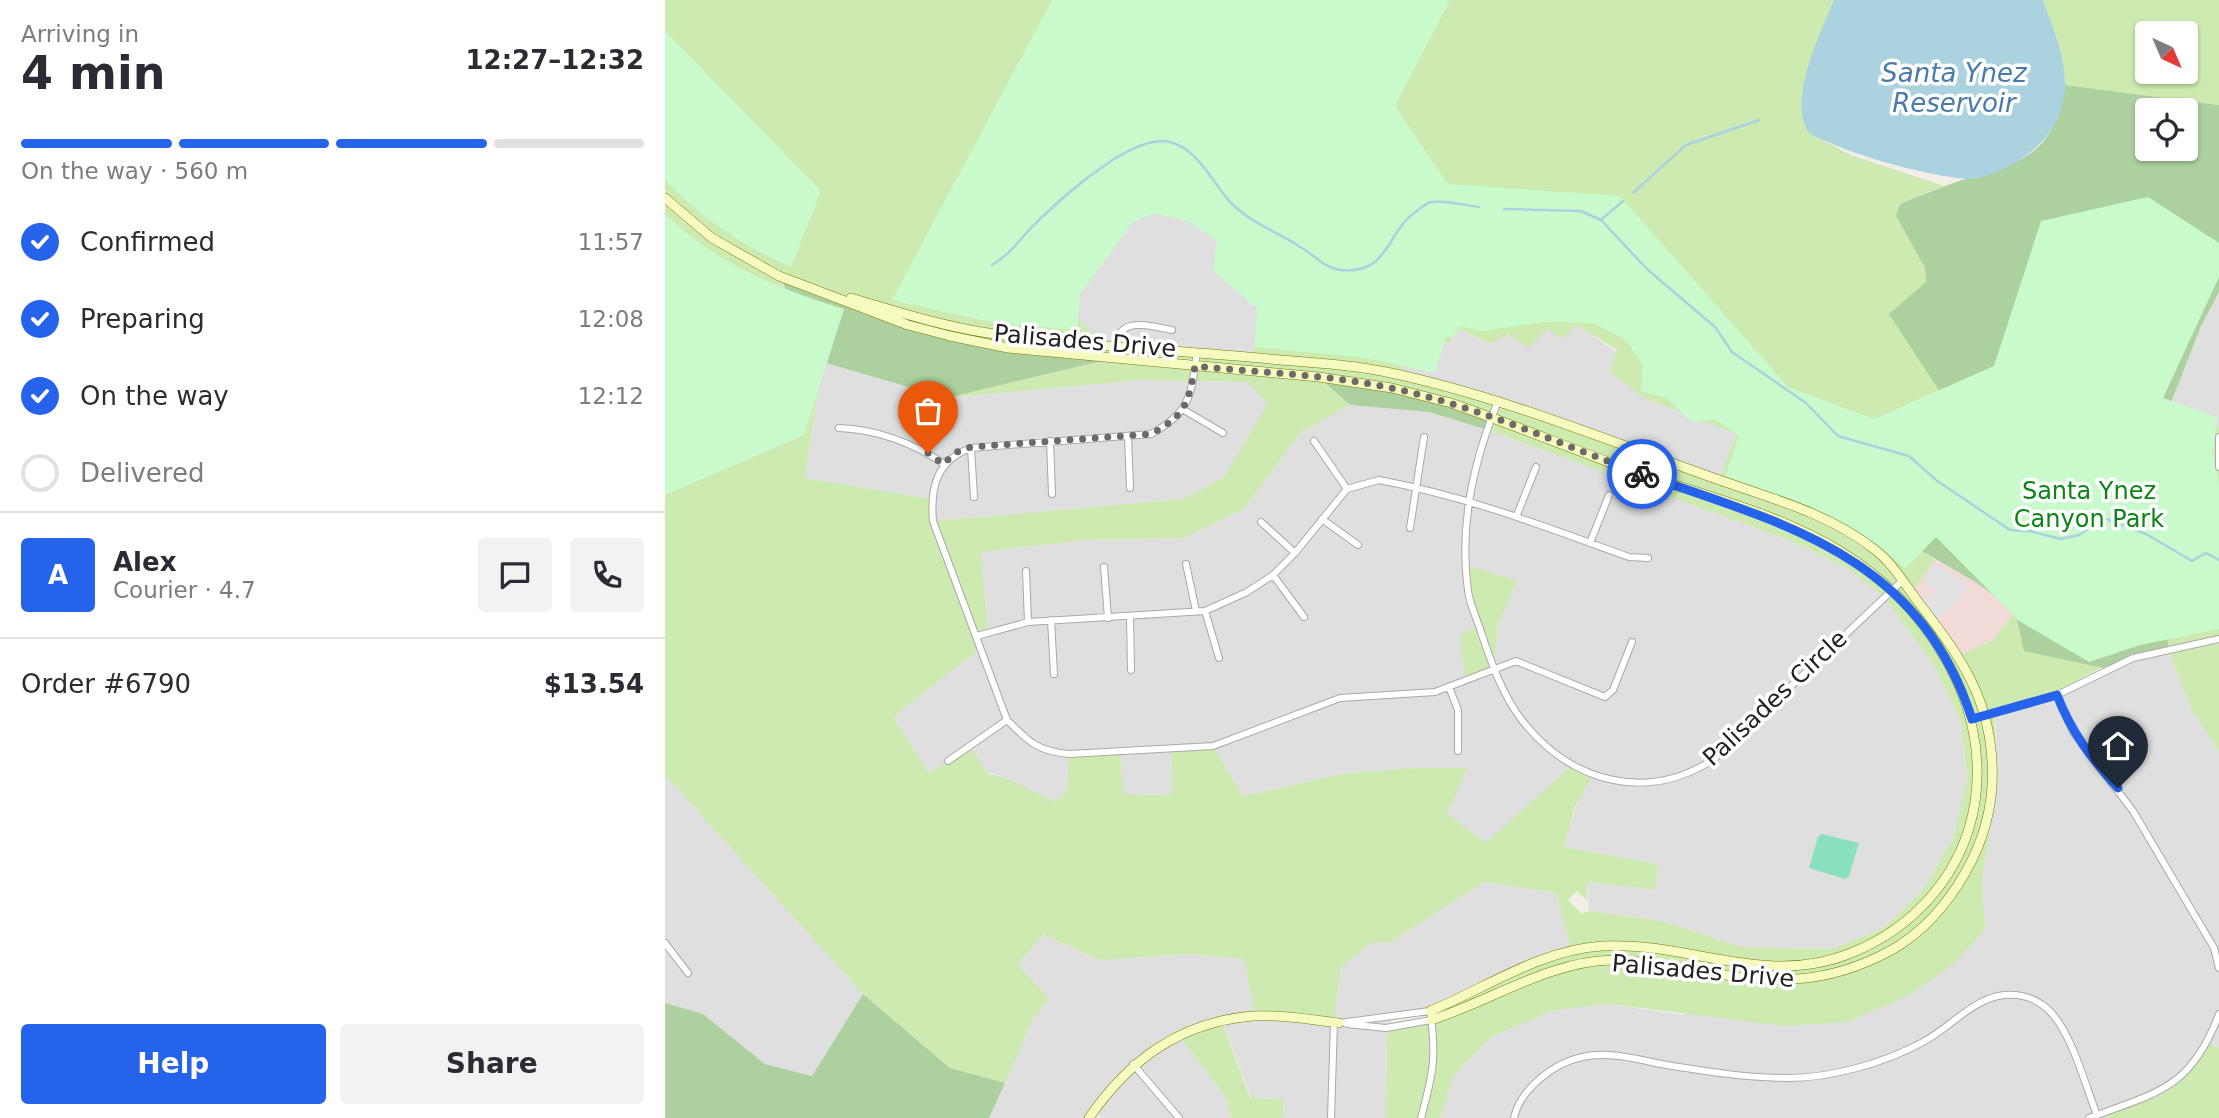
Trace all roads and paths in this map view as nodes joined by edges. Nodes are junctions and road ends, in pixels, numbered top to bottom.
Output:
1 (665, 198) edge
2 (779, 276) junction
3 (1172, 330) dead end
4 (1113, 344) junction
5 (1197, 352) junction
6 (1111, 358) junction
7 (1195, 366) junction
8 (1395, 374) junction
9 (1392, 388) junction
10 (1497, 404) junction
11 (1184, 411) junction
12 (1492, 418) junction
13 (839, 428) dead end
14 (1223, 433) dead end
15 (1128, 436) junction
16 (1424, 437) dead end
17 (2219, 437) edge
18 (1051, 441) junction
19 (1314, 441) dead end
20 (971, 447) junction
21 (943, 464) junction
22 (1536, 467) dead end
23 (2219, 467) edge
24 (1414, 486) junction
25 (1130, 488) dead end
26 (1347, 489) junction
27 (1052, 494) dead end
28 (1609, 495) dead end
29 (974, 498) dead end
30 (1467, 500) junction
31 (1517, 514) junction
32 (1322, 519) junction
33 (1261, 522) dead end
34 (1410, 528) dead end
35 (1590, 543) junction
36 (1358, 545) dead end
37 (1295, 553) junction
38 (1648, 558) dead end
39 (1186, 564) dead end
40 (1104, 567) dead end
41 (1026, 571) dead end
42 (1273, 575) junction
43 (1903, 580) junction
44 (1890, 591) junction
45 (1196, 611) junction
46 (1205, 611) junction
47 (1130, 617) junction
48 (1304, 617) dead end
49 (1108, 618) junction
50 (1052, 620) junction
51 (1028, 622) junction
52 (977, 636) junction
53 (2219, 639) edge
54 (1632, 642) dead end
55 (1219, 658) dead end
56 (1131, 670) dead end
57 (1493, 670) junction
58 (1054, 674) dead end
59 (1449, 687) junction
60 (2057, 695) junction
61 (1985, 715) junction
62 (1972, 719) junction
63 (1007, 720) junction
64 (1458, 751) dead end
65 (948, 761) dead end
66 (665, 943) edge
67 (2219, 968) edge
68 (688, 973) dead end
69 (2219, 1014) edge
70 (1431, 1016) junction
71 (1336, 1023) junction
72 (1133, 1064) junction
73 (2097, 1115) junction
74 (1089, 1118) edge
75 (1179, 1118) edge
76 (1331, 1118) edge
77 (1421, 1118) edge
78 (1514, 1118) edge
79 (2089, 1118) edge

1 - 2 street, Palisades Drive
2 - 4 street, Palisades Drive
2 - 6 street, Palisades Drive
3 - 4 street
4 - 5 street, Palisades Drive
4 - 6 street
5 - 7 street
5 - 8 street, Palisades Drive
6 - 7 street, Palisades Drive
7 - 9 street, Palisades Drive
7 - 11 street
8 - 9 street
8 - 10 street, Palisades Drive
9 - 12 street, Palisades Drive
10 - 12 street, Palisades Circle
10 - 43 street, Palisades Drive
11 - 14 street
11 - 15 street
12 - 30 street, Palisades Circle
12 - 44 street, Palisades Drive
13 - 21 street
15 - 18 street
15 - 25 street
16 - 24 street
17 - 23 street
18 - 20 street
18 - 27 street
19 - 26 street
20 - 21 street
20 - 29 street
21 - 52 street
22 - 31 street
24 - 26 street
24 - 30 street
24 - 34 street
26 - 32 street
28 - 35 street
30 - 31 street
30 - 57 street, Palisades Circle
31 - 35 street
32 - 36 street
32 - 37 street
33 - 37 street
35 - 38 street
37 - 42 street
39 - 45 street
40 - 49 street
41 - 51 street
42 - 46 street
42 - 48 street
43 - 44 street, Palisades Circle
43 - 61 street, Palisades Drive
44 - 57 street, Palisades Circle
44 - 62 street, Palisades Drive
45 - 46 street
45 - 47 street
46 - 55 street
47 - 49 street
47 - 56 street
49 - 50 street
50 - 51 street
50 - 58 street
51 - 52 street
52 - 63 street
53 - 60 street
54 - 57 street
57 - 59 street
59 - 63 street
59 - 64 street
60 - 61 street
60 - 67 street
61 - 62 street
61 - 70 street, Palisades Drive
62 - 70 street, Palisades Drive
63 - 65 street
66 - 68 street
69 - 73 street
70 - 71 street, Palisades Drive
70 - 77 street
71 - 72 street, Palisades Drive
71 - 76 street
72 - 74 street, Palisades Drive
72 - 75 street
73 - 78 street
73 - 79 street

